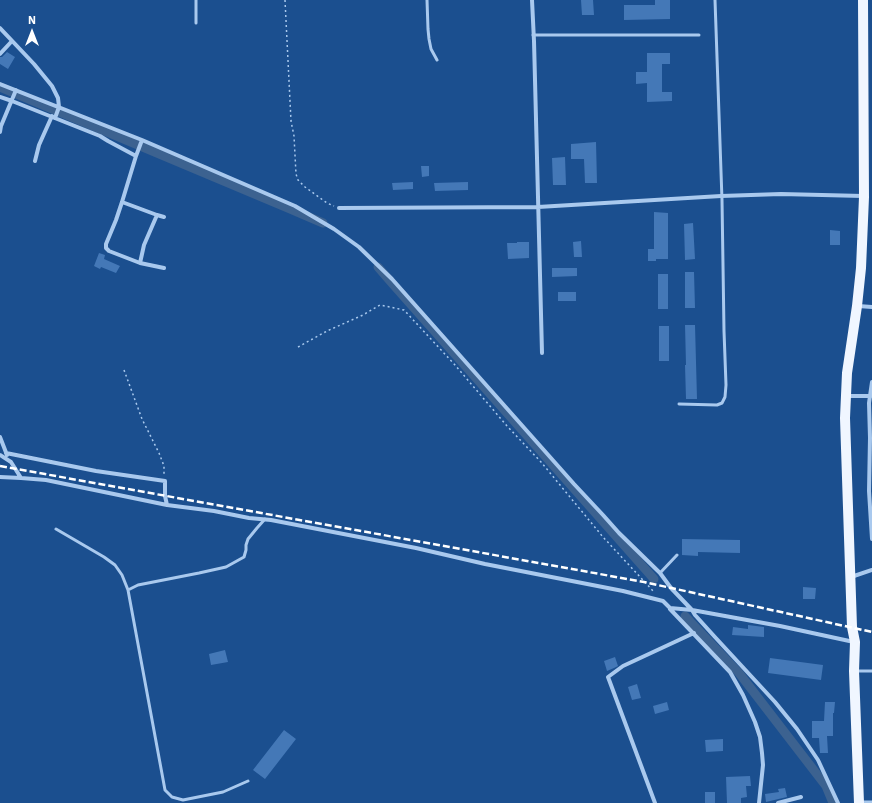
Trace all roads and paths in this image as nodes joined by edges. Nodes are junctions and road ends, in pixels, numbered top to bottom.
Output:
1 (196, 0) edge
2 (285, 0) edge
3 (427, 0) edge
4 (532, 0) edge
5 (715, 0) edge
6 (863, 0) edge
7 (196, 23) dead end
8 (0, 28) edge
9 (534, 35) junction
10 (699, 35) dead end
11 (12, 42) junction
12 (0, 54) edge
13 (437, 60) dead end
14 (0, 84) edge
15 (16, 91) junction
16 (0, 97) edge
17 (13, 99) junction
18 (59, 108) junction
19 (54, 116) junction
20 (0, 132) edge
21 (142, 141) junction
22 (136, 156) junction
23 (35, 161) dead end
24 (721, 196) junction
25 (864, 196) junction
26 (122, 202) junction
27 (538, 207) junction
28 (339, 208) joint
29 (156, 215) junction
30 (164, 217) dead end
31 (140, 263) junction
32 (164, 268) dead end
33 (857, 306) junction
34 (872, 307) edge
35 (298, 347) dead end
36 (542, 353) dead end
37 (124, 370) dead end
38 (872, 382) edge
39 (845, 396) junction
40 (871, 396) edge
41 (679, 404) dead end
42 (0, 437) edge
43 (6, 453) junction
44 (0, 455) edge
45 (11, 462) junction
46 (0, 477) edge
47 (21, 478) junction
48 (164, 481) junction
49 (167, 505) junction
50 (265, 519) junction
51 (56, 529) dead end
52 (872, 539) edge
53 (677, 554) dead end
54 (872, 570) edge
55 (660, 573) junction
56 (850, 577) junction
57 (128, 590) junction
58 (663, 601) junction
59 (670, 608) junction
60 (692, 610) junction
61 (694, 634) junction
62 (854, 642) junction
63 (854, 671) junction
64 (872, 672) edge
65 (248, 781) dead end
66 (800, 797) dead end
67 (872, 802) edge
68 (655, 803) edge
69 (760, 803) edge
70 (778, 803) edge
71 (838, 803) edge
72 (859, 803) edge

1 - 7 lane
2 - 28 path
3 - 13 lane
4 - 9 street
5 - 24 lane
6 - 25 main road
8 - 11 street
9 - 10 lane
9 - 27 street
11 - 12 street
11 - 18 street
14 - 15 street
15 - 17 street
15 - 18 street
16 - 17 street
17 - 19 street
17 - 20 street
18 - 19 street
18 - 21 street
19 - 22 street
19 - 23 street
21 - 22 street
21 - 55 street
22 - 26 street
24 - 25 street
24 - 27 street
24 - 41 lane
25 - 33 main road
26 - 29 street
26 - 31 street
27 - 28 street
27 - 36 street
29 - 30 street
29 - 31 street
31 - 32 street
33 - 34 street
33 - 39 main road
35 - 58 path
37 - 48 path
38 - 40 street
39 - 40 street
39 - 56 main road
40 - 52 street
42 - 43 street
43 - 45 street
43 - 48 street
44 - 45 street
45 - 47 street
46 - 47 street
47 - 49 street
48 - 49 street
49 - 50 street
50 - 57 lane
50 - 58 street
51 - 57 lane
53 - 55 lane
54 - 56 street
55 - 60 street
56 - 62 main road
57 - 65 lane
58 - 59 street
59 - 60 street
59 - 61 street
60 - 62 street
60 - 71 street
61 - 68 street
61 - 69 street
62 - 63 main road
63 - 64 lane
63 - 72 main road
66 - 70 street
67 - 72 lane

